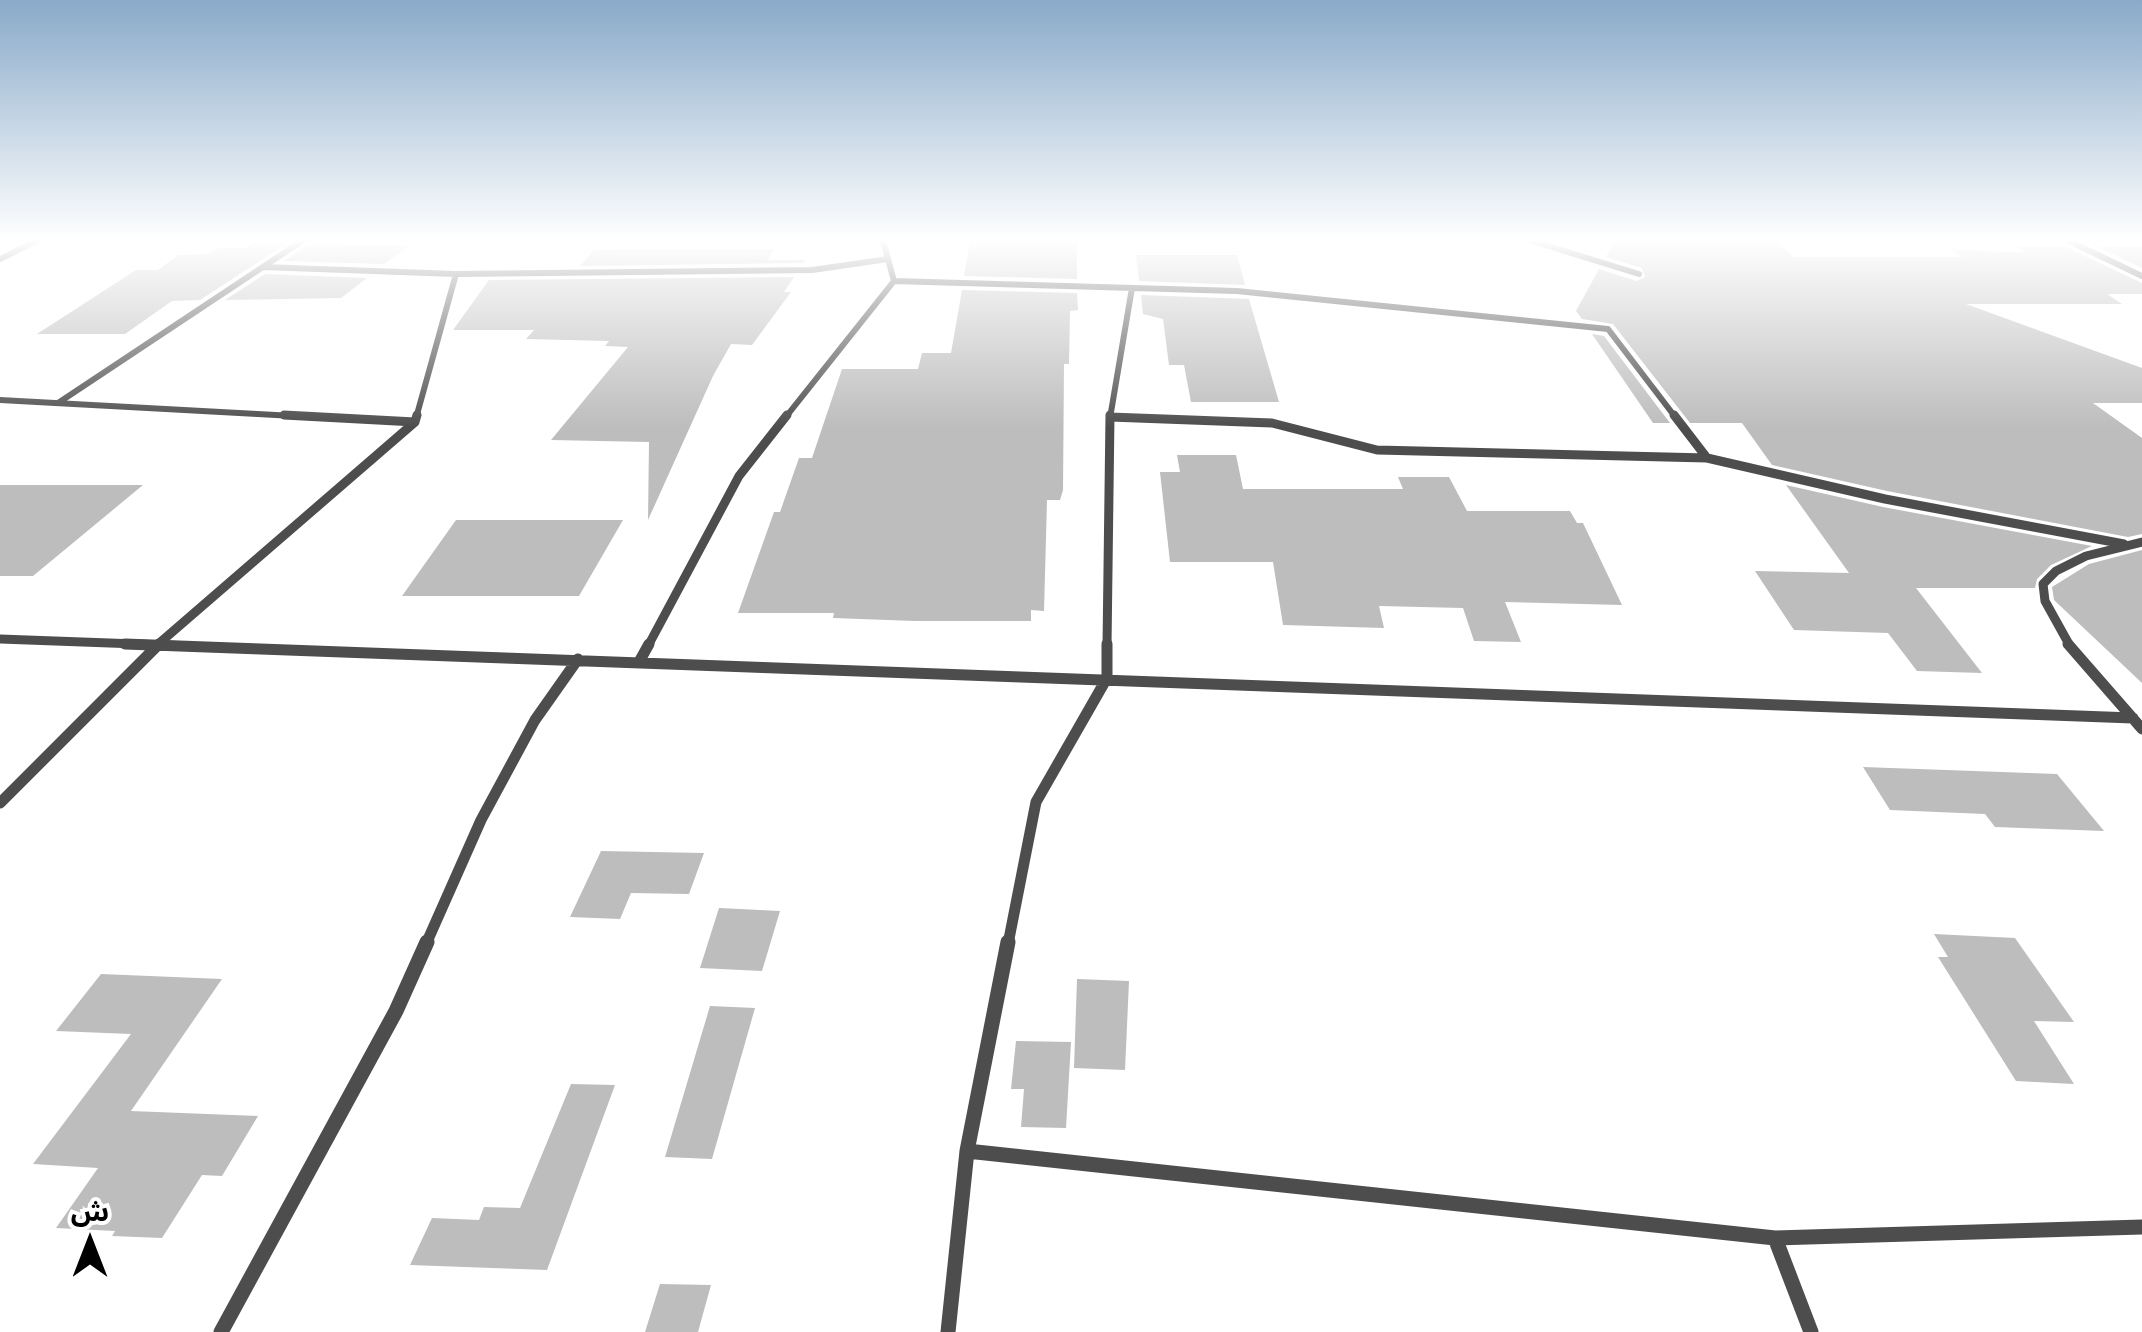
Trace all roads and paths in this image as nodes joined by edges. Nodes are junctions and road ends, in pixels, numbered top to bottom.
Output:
1 (208, 303) edge
2 (448, 303) edge
3 (876, 303) edge
4 (1129, 303) edge
5 (1352, 303) edge
6 (0, 400) edge
7 (57, 403) junction
8 (1110, 417) junction
9 (416, 422) junction
10 (1707, 458) junction
11 (2142, 542) edge
12 (2124, 544) junction
13 (0, 639) edge
14 (157, 645) junction
15 (578, 659) junction
16 (639, 662) junction
17 (1107, 678) junction
18 (2132, 718) junction
19 (2142, 729) edge
20 (0, 803) edge
21 (966, 1151) junction
22 (2142, 1228) edge
23 (1775, 1238) junction
24 (222, 1332) edge
25 (948, 1332) edge
26 (1811, 1332) edge

1 - 7 street
2 - 9 street
3 - 16 street
4 - 8 street
5 - 10 street
6 - 7 street
7 - 9 street
8 - 10 street
8 - 17 street
9 - 14 street
10 - 12 street
11 - 12 street
12 - 18 street
13 - 14 street
14 - 15 street
14 - 20 street
15 - 16 street
15 - 24 street
16 - 17 street
17 - 18 street
17 - 21 street
18 - 19 street
21 - 23 street
21 - 25 street
22 - 23 street
23 - 26 street

